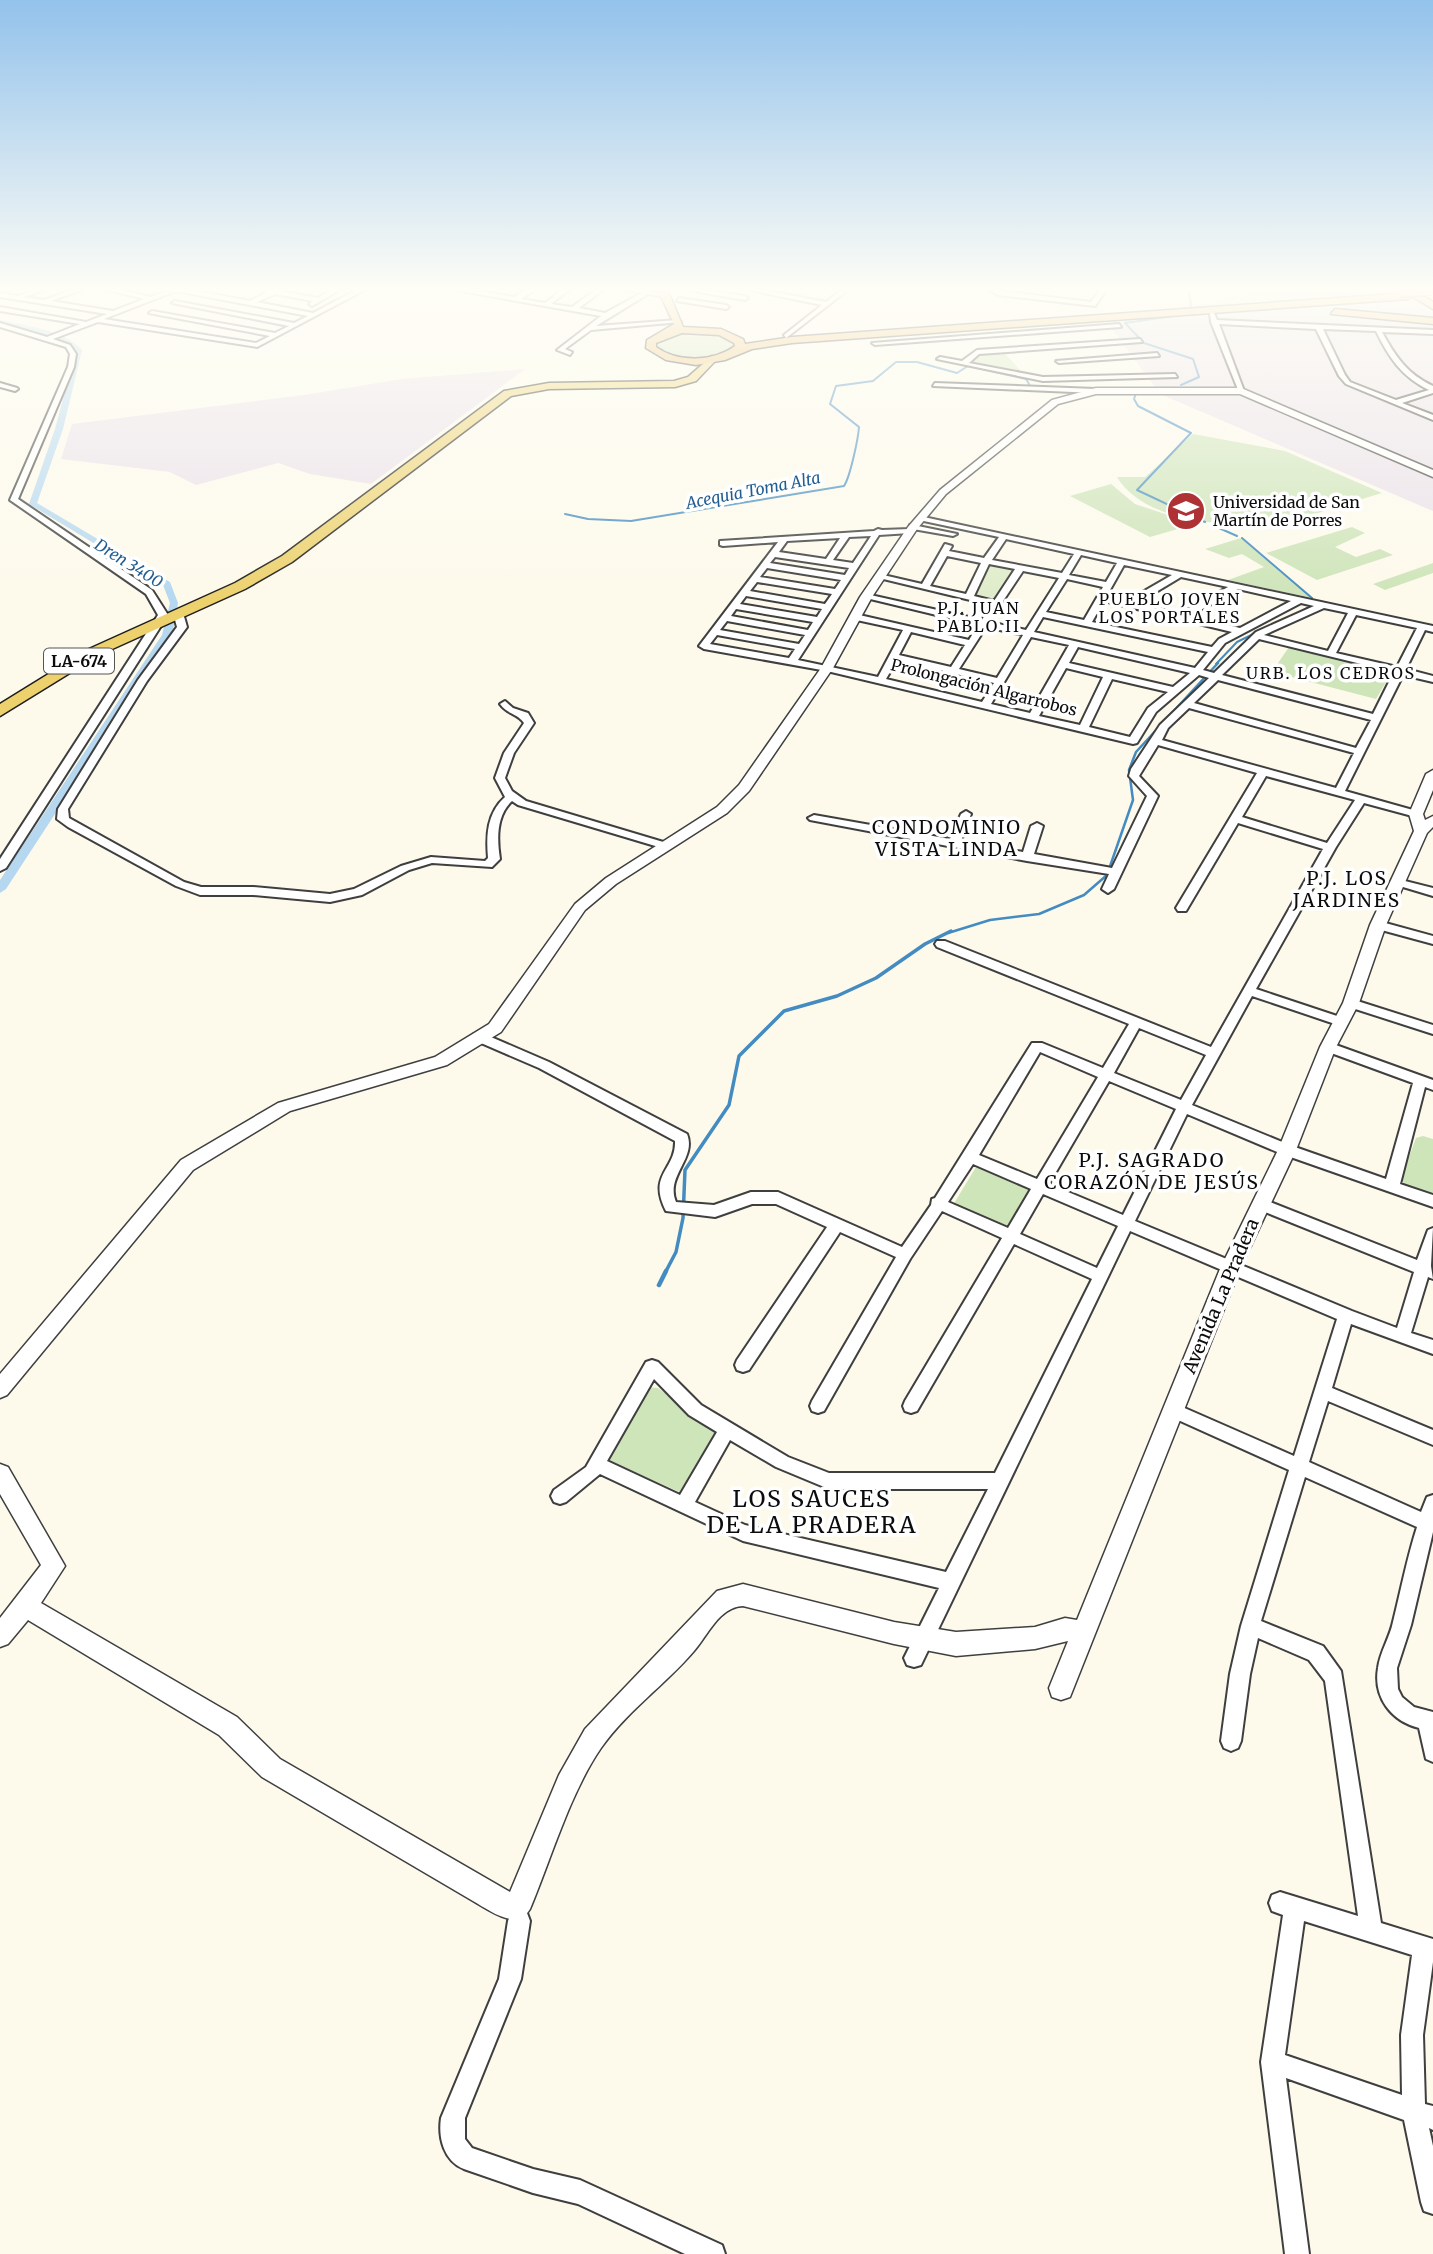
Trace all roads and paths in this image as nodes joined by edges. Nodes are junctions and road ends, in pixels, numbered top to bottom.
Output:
1 (61, 391) edge
2 (519, 391) edge
3 (1096, 391) edge
4 (1241, 391) edge
5 (1369, 391) edge
6 (1429, 391) edge
7 (1394, 403) junction
8 (1433, 418) edge
9 (1433, 474) edge
10 (915, 525) junction
11 (956, 530) junction
12 (878, 531) junction
13 (847, 534) junction
14 (816, 536) junction
15 (785, 538) junction
16 (1001, 539) junction
17 (723, 543) dead end
18 (945, 553) junction
19 (774, 554) junction
20 (1077, 555) junction
21 (801, 558) junction
22 (986, 560) junction
23 (828, 562) junction
24 (765, 565) junction
25 (1120, 565) junction
26 (855, 566) junction
27 (1021, 567) junction
28 (1179, 574) junction
29 (1064, 576) junction
30 (847, 578) junction
31 (879, 578) junction
32 (755, 579) junction
33 (1109, 585) junction
34 (1237, 586) junction
35 (925, 587) junction
36 (744, 593) junction
37 (837, 593) junction
38 (866, 597) junction
39 (969, 597) junction
40 (1101, 598) junction
41 (1300, 600) junction
42 (997, 604) junction
43 (1129, 604) junction
44 (1324, 605) junction
45 (734, 606) junction
46 (828, 607) junction
47 (1354, 611) junction
48 (1041, 614) junction
49 (168, 617) junction
50 (855, 617) junction
51 (1182, 617) junction
52 (724, 618) junction
53 (820, 620) junction
54 (984, 623) junction
55 (1087, 623) junction
56 (1428, 628) edge
57 (908, 629) junction
58 (1240, 631) junction
59 (714, 632) junction
60 (811, 633) junction
61 (1028, 634) junction
62 (1257, 636) junction
63 (971, 643) junction
64 (1074, 644) junction
65 (802, 647) junction
66 (1214, 650) junction
67 (1331, 654) junction
68 (893, 656) junction
69 (792, 662) junction
70 (1063, 664) junction
71 (827, 667) junction
72 (954, 669) junction
73 (1400, 671) junction
74 (1109, 675) junction
75 (1205, 675) junction
76 (1433, 679) edge
77 (881, 680) junction
78 (999, 681) junction
79 (1176, 691) junction
80 (505, 704) dead end
81 (985, 705) junction
82 (1186, 705) junction
83 (0, 711) edge
84 (1033, 717) junction
85 (1376, 718) junction
86 (1083, 729) junction
87 (1157, 742) junction
88 (1360, 752) junction
89 (1263, 772) junction
90 (1433, 774) edge
91 (1339, 793) junction
92 (511, 797) junction
93 (1361, 800) junction
94 (966, 814) dead end
95 (814, 818) dead end
96 (1235, 818) junction
97 (1426, 821) edge
98 (1037, 826) dead end
99 (954, 844) junction
100 (666, 846) junction
101 (1330, 847) junction
102 (1027, 858) junction
103 (0, 868) edge
104 (1110, 872) junction
105 (1398, 882) junction
106 (1108, 889) dead end
107 (1433, 892) edge
108 (1182, 908) dead end
109 (1378, 925) junction
110 (1433, 940) edge
111 (941, 944) dead end
112 (1250, 991) junction
113 (1351, 1003) junction
114 (1341, 1022) junction
115 (1136, 1023) junction
116 (1433, 1030) edge
117 (479, 1037) junction
118 (1328, 1047) junction
119 (1214, 1053) junction
120 (1106, 1074) junction
121 (1426, 1082) edge
122 (1183, 1108) junction
123 (1287, 1150) junction
124 (970, 1157) junction
125 (1392, 1185) junction
126 (1040, 1188) junction
127 (1433, 1201) edge
128 (937, 1203) junction
129 (1260, 1204) junction
130 (1126, 1222) junction
131 (837, 1224) junction
132 (1433, 1234) edge
133 (1011, 1236) junction
134 (905, 1255) junction
135 (1230, 1269) junction
136 (1428, 1271) edge
137 (1100, 1276) junction
138 (1346, 1316) junction
139 (1403, 1334) junction
140 (1433, 1347) edge
141 (743, 1366) dead end
142 (0, 1389) edge
143 (1321, 1391) junction
144 (818, 1406) dead end
145 (911, 1406) dead end
146 (1173, 1410) junction
147 (727, 1429) junction
148 (1433, 1438) edge
149 (596, 1464) junction
150 (1298, 1468) junction
151 (0, 1474) edge
152 (1000, 1481) junction
153 (560, 1496) dead end
154 (1433, 1503) edge
155 (684, 1505) junction
156 (1427, 1523) junction
157 (951, 1582) junction
158 (25, 1606) junction
159 (1250, 1626) junction
160 (1083, 1632) junction
161 (0, 1636) edge
162 (918, 1648) junction
163 (1060, 1688) dead end
164 (1430, 1721) edge
165 (1231, 1741) dead end
166 (1433, 1752) edge
167 (519, 1921) dead end
168 (1371, 1931) junction
169 (1429, 1949) edge
170 (1272, 2062) junction
171 (1424, 2115) edge
172 (1433, 2202) edge
173 (713, 2254) edge
174 (1297, 2254) edge

1 - 49 street
2 - 49 main road, LA-674
3 - 10 street
4 - 9 street
5 - 7 street
6 - 7 street
7 - 8 street
10 - 11 street
10 - 12 street
10 - 31 street
11 - 16 street
11 - 18 street
12 - 13 street
12 - 26 street
13 - 14 street
13 - 23 street
14 - 15 street
14 - 21 street
15 - 17 street
15 - 19 street
16 - 20 street
16 - 22 street
18 - 22 street
18 - 35 street
19 - 21 street
19 - 24 street
20 - 25 street
20 - 29 street
21 - 23 street
22 - 27 street
22 - 39 street
23 - 26 street
24 - 30 street
24 - 32 street
25 - 28 street
25 - 33 street
26 - 30 street
27 - 29 street
27 - 42 street
28 - 34 street
28 - 43 street
29 - 33 street
29 - 48 street
30 - 37 street
31 - 35 street
31 - 38 street
32 - 36 street
32 - 37 street
33 - 40 street
34 - 41 street
34 - 51 street
35 - 39 street
36 - 45 street
36 - 46 street
37 - 46 street
38 - 50 street
38 - 54 street
39 - 42 street
40 - 43 street
40 - 55 street
41 - 44 street
41 - 58 street
42 - 54 street
43 - 51 street
44 - 47 street
44 - 62 street
45 - 52 street
45 - 53 street
46 - 53 street
47 - 56 street
47 - 67 street
48 - 55 street
48 - 61 street
49 - 83 main road, LA-674
49 - 92 street
49 - 103 street
50 - 57 street
50 - 71 street
51 - 58 street
52 - 59 street
52 - 60 street
53 - 60 street
54 - 61 street
54 - 63 street
55 - 66 street
56 - 73 street
57 - 63 street
57 - 68 street
58 - 66 street
59 - 65 street
59 - 69 street, Prolongación Algarrobos
60 - 65 street
61 - 64 street
61 - 78 street
62 - 67 street
62 - 75 street
63 - 72 street
64 - 70 street
64 - 75 street
65 - 69 street
66 - 75 street
67 - 73 street
68 - 72 street
68 - 77 street
69 - 71 street, Prolongación Algarrobos
70 - 74 street
70 - 84 street
71 - 77 street, Prolongación Algarrobos
71 - 100 street
72 - 78 street
73 - 76 street
73 - 85 street
74 - 79 street
74 - 86 street
75 - 79 street
75 - 82 street
75 - 85 street
77 - 81 street, Prolongación Algarrobos
78 - 81 street
79 - 86 street, Prolongación Algarrobos
80 - 92 street
81 - 84 street, Prolongación Algarrobos
82 - 87 street
82 - 88 street
84 - 86 street, Prolongación Algarrobos
85 - 88 street
87 - 89 street
87 - 104 street
88 - 91 street
89 - 91 street
89 - 96 street
90 - 97 street, Avenida La Pradera
91 - 93 street
92 - 100 street
93 - 97 street
93 - 101 street
94 - 99 street
95 - 99 street
96 - 101 street
96 - 108 street
97 - 105 street, Avenida La Pradera
98 - 102 street
99 - 102 street
100 - 117 street
101 - 112 street
102 - 104 street
104 - 106 street
105 - 107 street
105 - 109 street, Avenida La Pradera
109 - 110 street
109 - 113 street, Avenida La Pradera
111 - 115 street
112 - 114 street
112 - 119 street
113 - 114 street, Avenida La Pradera
113 - 116 street
114 - 118 street, Avenida La Pradera
115 - 119 street
115 - 120 street
117 - 131 street
117 - 142 street
118 - 121 street
118 - 123 street, Avenida La Pradera
119 - 122 street
120 - 122 street
120 - 124 street
120 - 126 street
121 - 125 street
122 - 123 street
122 - 130 street
123 - 125 street
123 - 129 street, Avenida La Pradera
124 - 126 street
124 - 128 street
125 - 127 street
126 - 130 street
126 - 133 street
128 - 133 street
128 - 134 street
129 - 135 street, Avenida La Pradera
129 - 136 street
130 - 135 street
130 - 137 street
131 - 134 street
131 - 141 street
132 - 136 street
133 - 137 street
133 - 145 street
134 - 144 street
135 - 138 street
135 - 146 street, Avenida La Pradera
136 - 139 street
137 - 152 street
138 - 139 street
138 - 143 street
139 - 140 street
143 - 148 street
143 - 150 street
146 - 150 street
146 - 160 street, Avenida La Pradera
147 - 149 street
147 - 152 street
147 - 155 street
149 - 153 street
149 - 155 street
150 - 156 street
150 - 159 street
151 - 158 street
152 - 157 street
154 - 156 street
155 - 157 street
156 - 164 street
157 - 162 street
158 - 161 street
158 - 162 street
159 - 165 street
159 - 168 street
160 - 162 street
160 - 163 street, Avenida La Pradera
164 - 166 street
167 - 173 street
168 - 169 street
168 - 170 street
169 - 171 street
170 - 171 street
170 - 174 street
171 - 172 street

